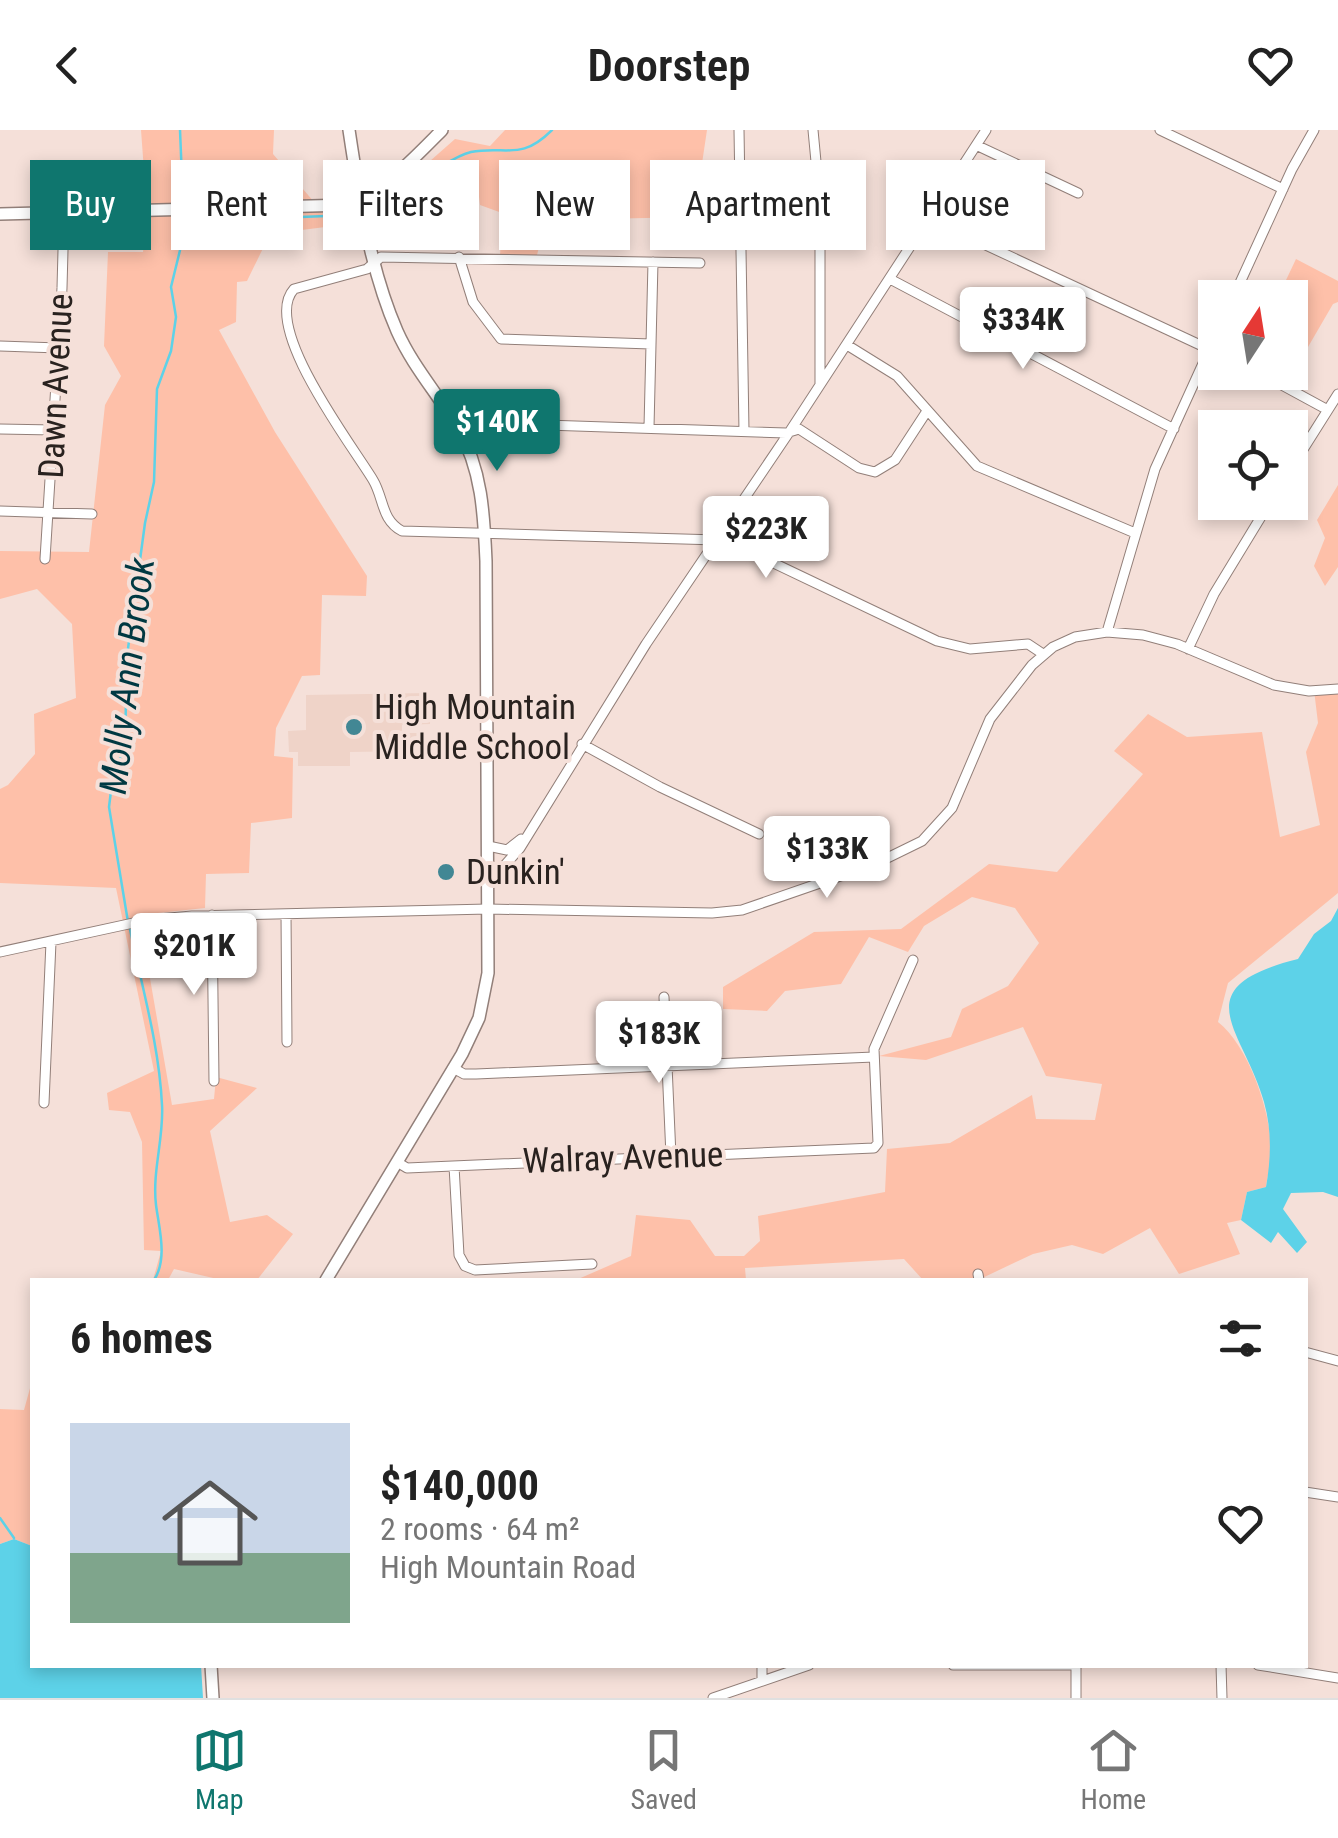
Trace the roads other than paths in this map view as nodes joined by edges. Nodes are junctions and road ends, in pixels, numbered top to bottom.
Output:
1 (350, 130) edge
2 (442, 130) edge
3 (739, 130) edge
4 (813, 130) edge
5 (986, 130) edge
6 (1160, 130) edge
7 (1314, 130) edge
8 (1178, 133) edge
9 (978, 146) junction
10 (355, 160) edge
11 (410, 160) edge
12 (969, 160) edge
13 (1283, 189) junction
14 (1078, 193) dead end
15 (323, 206) edge
16 (151, 210) edge
17 (30, 213) edge
18 (0, 214) edge
19 (62, 250) edge
20 (372, 250) edge
21 (909, 250) edge
22 (998, 250) edge
23 (459, 257) junction
24 (374, 262) junction
25 (653, 262) junction
26 (700, 263) dead end
27 (890, 280) junction
28 (1241, 280) edge
29 (1198, 343) edge
30 (651, 344) junction
31 (847, 344) junction
32 (0, 346) edge
33 (58, 348) junction
34 (1198, 379) edge
35 (820, 385) junction
36 (1291, 390) edge
37 (1338, 394) edge
38 (1326, 409) junction
39 (927, 411) junction
40 (454, 422) junction
41 (649, 427) junction
42 (0, 428) edge
43 (1174, 429) junction
44 (54, 430) junction
45 (744, 431) junction
46 (790, 432) junction
47 (1308, 440) edge
48 (0, 511) edge
49 (50, 513) junction
50 (92, 514) dead end
51 (1259, 520) edge
52 (1134, 533) junction
53 (485, 534) junction
54 (718, 540) junction
55 (45, 559) dead end
56 (1107, 632) junction
57 (1188, 649) junction
58 (1044, 654) junction
59 (1338, 690) edge
60 (582, 744) junction
61 (527, 834) junction
62 (759, 834) dead end
63 (488, 846) junction
64 (489, 874) junction
65 (488, 910) junction
66 (286, 914) junction
67 (212, 916) junction
68 (51, 942) junction
69 (0, 952) edge
70 (913, 960) dead end
71 (664, 998) dead end
72 (287, 1042) dead end
73 (874, 1058) junction
74 (667, 1066) junction
75 (454, 1068) junction
76 (214, 1081) dead end
77 (44, 1103) dead end
78 (670, 1156) junction
79 (397, 1162) junction
80 (454, 1166) junction
81 (592, 1264) dead end
82 (327, 1278) edge
83 (1308, 1353) edge
84 (1338, 1361) edge
85 (1308, 1492) edge
86 (1338, 1497) edge
87 (211, 1668) edge
88 (762, 1668) edge
89 (800, 1668) edge
90 (1073, 1668) edge
91 (1221, 1668) edge
92 (1276, 1668) edge
93 (1338, 1678) edge
94 (762, 1681) junction
95 (213, 1698) edge
96 (712, 1698) edge
97 (1076, 1698) edge
98 (1222, 1698) edge

1 - 10 street
2 - 11 street
3 - 45 street
4 - 35 street
5 - 9 street
6 - 8 street
7 - 13 street
8 - 13 street
9 - 12 street
9 - 14 street
13 - 28 street
15 - 16 street
17 - 18 street
19 - 33 street, Dawn Avenue
20 - 24 street
21 - 27 street
22 - 29 street
23 - 24 street
23 - 25 street
23 - 30 street
24 - 40 street
24 - 53 street
25 - 26 street
25 - 30 street
27 - 31 street
27 - 43 street
30 - 41 street
31 - 35 street
31 - 39 street
32 - 33 street
33 - 44 street, Dawn Avenue
34 - 43 street
35 - 46 street
36 - 38 street
37 - 38 street
38 - 47 street
39 - 46 street
39 - 52 street
40 - 41 street
40 - 53 street
41 - 45 street
42 - 44 street
43 - 52 street
44 - 49 street, Dawn Avenue
45 - 46 street
46 - 54 street
48 - 49 street
49 - 50 street
49 - 55 street, Dawn Avenue
51 - 57 street
52 - 56 street
53 - 54 street
53 - 63 street
54 - 58 street
54 - 60 street
56 - 57 street
56 - 58 street
57 - 59 street
58 - 65 street
60 - 61 street
60 - 62 street
61 - 63 street
61 - 64 street
63 - 64 street
64 - 65 street
65 - 66 street
65 - 75 street
66 - 67 street
66 - 72 street
67 - 68 street
67 - 76 street
68 - 69 street
68 - 77 street
70 - 73 street
71 - 74 street
73 - 74 street
73 - 78 street, Walray Avenue
74 - 75 street
74 - 78 street
75 - 79 street
78 - 80 street, Walray Avenue
79 - 80 street, Walray Avenue
79 - 82 street
80 - 81 street
83 - 84 street
85 - 86 street
87 - 95 street
88 - 94 street
89 - 94 street
90 - 97 street
91 - 98 street
92 - 93 street
94 - 96 street

